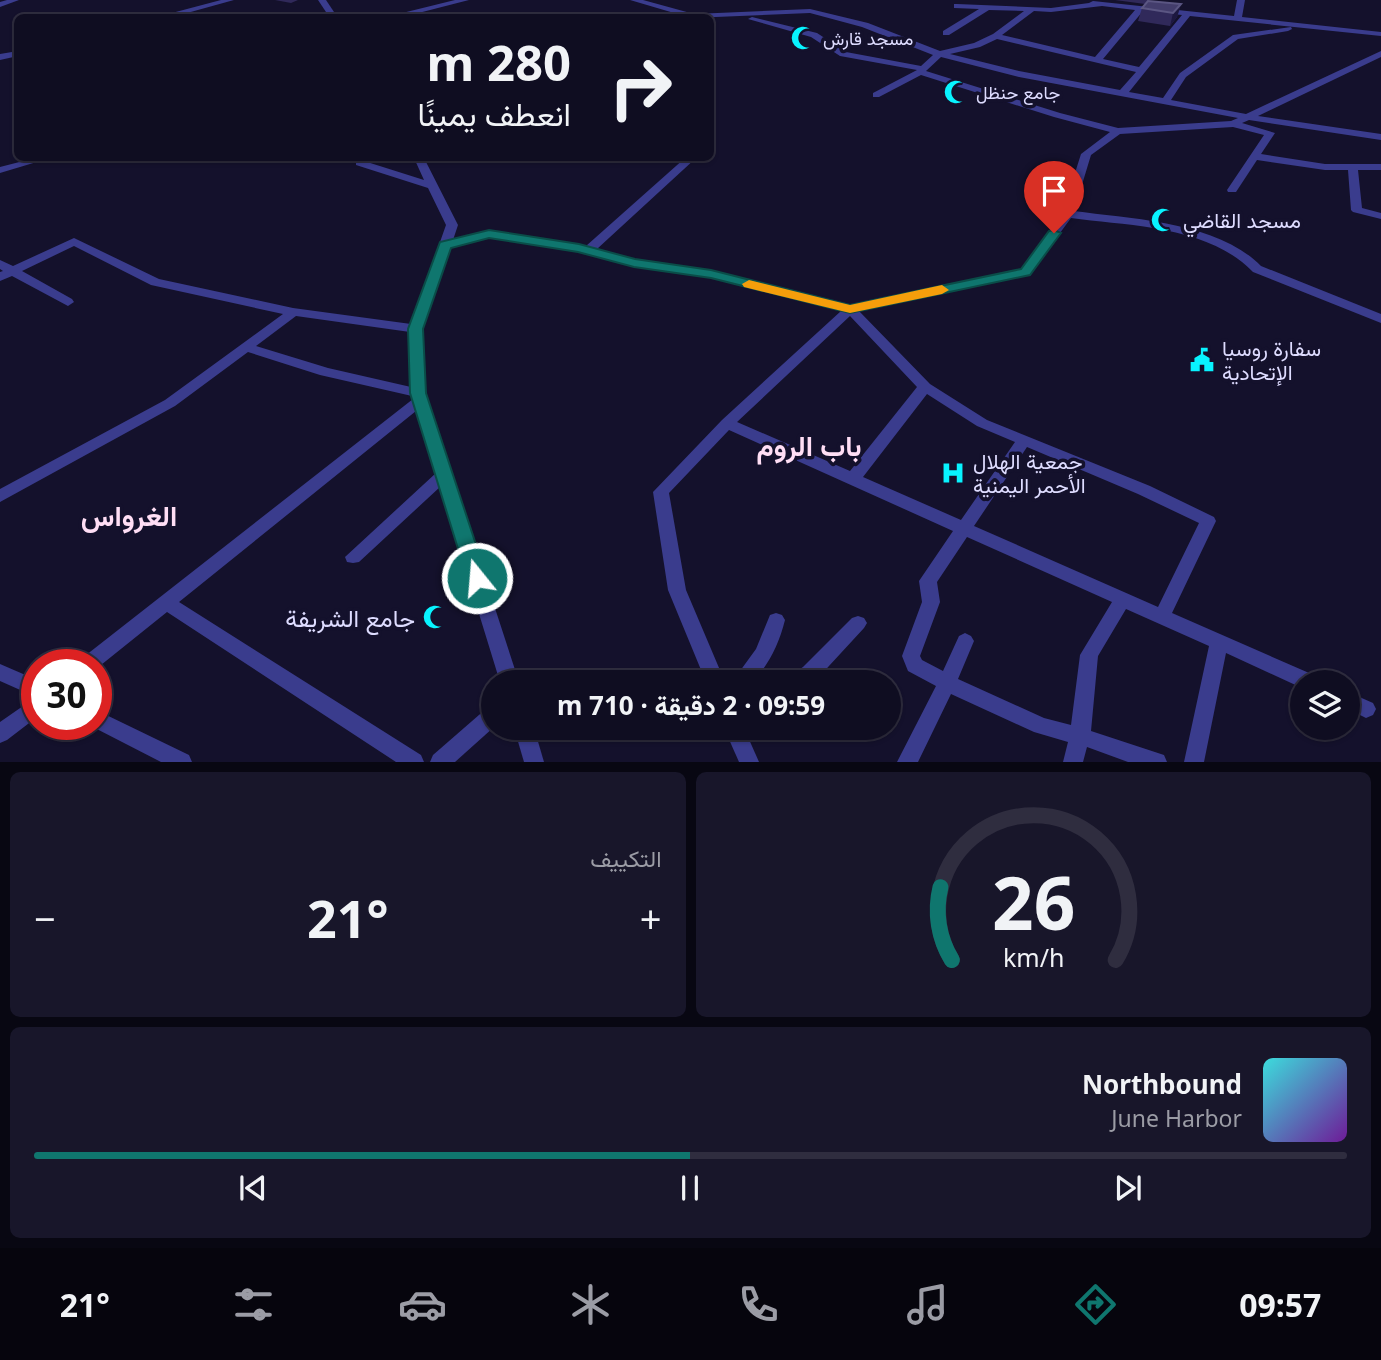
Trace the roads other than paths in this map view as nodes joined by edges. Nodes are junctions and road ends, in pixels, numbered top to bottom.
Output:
1 (15, 0) edge
2 (230, 0) edge
3 (465, 0) edge
4 (634, 0) edge
5 (815, 0) edge
6 (994, 0) edge
7 (1071, 0) edge
8 (1241, 0) edge
9 (1102, 4) junction
10 (0, 5) edge
11 (957, 6) dead end
12 (987, 8) junction
13 (1032, 9) junction
14 (1140, 9) junction
15 (810, 11) junction
16 (1188, 13) junction
17 (176, 14) edge
18 (404, 14) edge
19 (686, 14) edge
20 (737, 15) junction
21 (714, 16) edge
22 (1238, 18) junction
23 (1307, 25) junction
24 (946, 33) dead end
25 (1381, 34) edge
26 (996, 36) junction
27 (940, 54) junction
28 (1381, 54) edge
29 (1097, 60) junction
30 (1140, 70) junction
31 (922, 71) junction
32 (1123, 93) junction
33 (876, 95) dead end
34 (1166, 101) junction
35 (1247, 117) junction
36 (1233, 124) junction
37 (1118, 131) junction
38 (1381, 137) edge
39 (1254, 156) junction
40 (34, 161) edge
41 (420, 161) edge
42 (688, 161) edge
43 (360, 163) dead end
44 (1381, 167) edge
45 (1353, 168) junction
46 (0, 170) edge
47 (433, 186) junction
48 (1231, 190) dead end
49 (1068, 214) junction
50 (1381, 216) edge
51 (445, 245) junction
52 (588, 251) junction
53 (0, 264) edge
54 (6, 274) edge
55 (68, 302) dead end
56 (850, 309) junction
57 (293, 312) junction
58 (1381, 319) edge
59 (416, 329) junction
60 (249, 348) junction
61 (925, 387) junction
62 (420, 397) junction
63 (727, 423) junction
64 (1024, 440) junction
65 (445, 474) junction
66 (852, 480) junction
67 (0, 496) edge
68 (962, 529) junction
69 (353, 557) dead end
70 (1123, 599) junction
71 (166, 603) junction
72 (1162, 616) junction
73 (776, 620) dead end
74 (858, 623) dead end
75 (965, 641) dead end
76 (1219, 641) junction
77 (108, 649) edge
78 (506, 670) edge
79 (710, 670) edge
80 (753, 670) edge
81 (813, 670) edge
82 (0, 672) edge
83 (1290, 673) edge
84 (21, 682) edge
85 (947, 683) junction
86 (1360, 706) edge
87 (1366, 709) dead end
88 (21, 718) edge
89 (481, 725) edge
90 (112, 727) edge
91 (0, 734) edge
92 (1080, 737) junction
93 (528, 740) edge
94 (738, 740) edge
95 (743, 758) edge
96 (182, 761) edge
97 (414, 761) edge
98 (440, 761) edge
99 (534, 761) edge
100 (907, 761) edge
101 (1073, 761) edge
102 (1157, 761) edge
103 (1194, 761) edge

1 - 10 street
2 - 17 street
3 - 18 street
4 - 19 street
5 - 15 street
6 - 12 street
7 - 9 street
8 - 22 street
9 - 13 street
9 - 14 street
11 - 12 street
12 - 13 street
12 - 24 street
13 - 26 street
14 - 16 street
14 - 29 street
15 - 20 street
15 - 27 street
16 - 22 street
16 - 30 street
20 - 21 street
20 - 31 street
22 - 23 street
23 - 25 street
23 - 34 street
26 - 27 street
26 - 29 street
27 - 31 street
27 - 32 street
28 - 35 street
29 - 30 street
30 - 32 street
31 - 33 street
31 - 37 street
32 - 34 street
34 - 35 street
35 - 36 street
35 - 38 street
36 - 37 street
36 - 39 street
37 - 49 street
39 - 45 street
39 - 48 street
40 - 46 street
41 - 47 street
42 - 52 street
43 - 47 street
44 - 45 street
45 - 50 street
47 - 51 street
49 - 56 street
49 - 58 street
51 - 52 street
51 - 59 street
52 - 56 street
53 - 54 street
54 - 55 street
54 - 57 street
56 - 61 street
56 - 63 street
57 - 59 street
57 - 60 street
59 - 62 street
60 - 62 street
60 - 67 street
61 - 64 street
61 - 66 street
62 - 65 street
62 - 71 street
63 - 66 street
63 - 79 street
64 - 68 street
64 - 72 street
65 - 69 street
65 - 78 street
66 - 68 street
68 - 70 street
68 - 85 street
70 - 72 street
70 - 92 street
71 - 77 street
71 - 97 street
72 - 76 street
73 - 80 street
74 - 81 street
75 - 85 street
76 - 83 street
76 - 103 street
82 - 84 street
85 - 92 street
85 - 100 street
86 - 87 street
88 - 91 street
89 - 98 street
90 - 96 street
92 - 101 street
92 - 102 street
93 - 99 street
94 - 95 street

